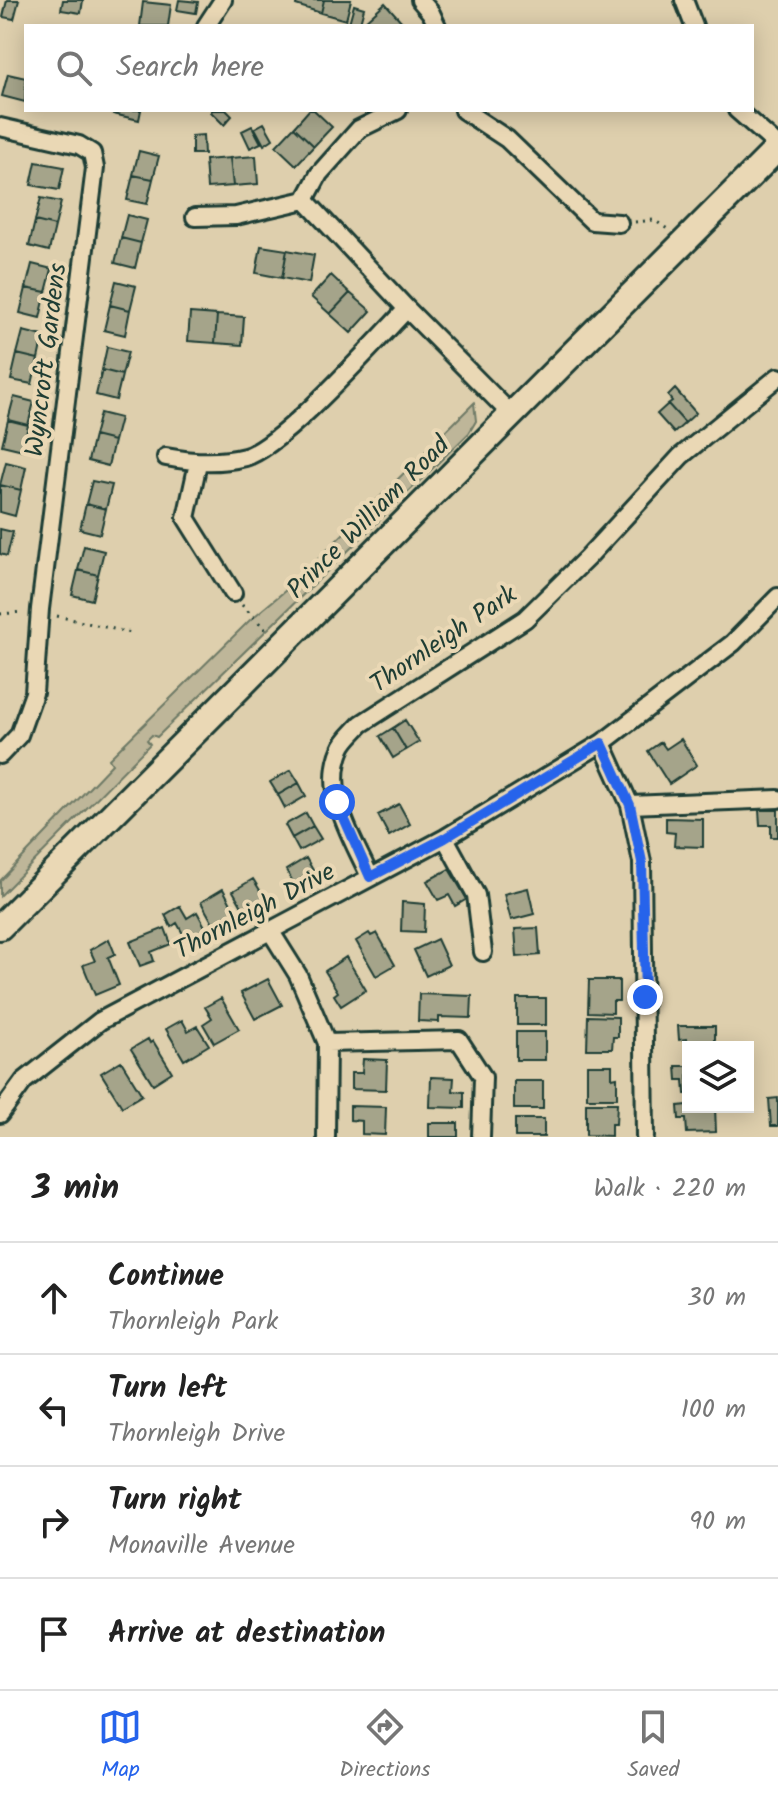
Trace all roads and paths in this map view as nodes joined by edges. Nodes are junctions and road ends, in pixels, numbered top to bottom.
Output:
1 (223, 0) edge
2 (420, 0) edge
3 (684, 0) edge
4 (207, 24) edge
5 (436, 24) edge
6 (693, 24) edge
7 (394, 112) edge
8 (466, 112) edge
9 (739, 112) edge
10 (0, 127) edge
11 (778, 147) edge
12 (305, 200) junction
13 (195, 217) dead end
14 (619, 223) joint
15 (686, 241) junction
16 (407, 309) junction
17 (778, 377) edge
18 (512, 415) junction
19 (166, 457) dead end
20 (198, 463) junction
21 (233, 593) joint
22 (778, 597) edge
23 (40, 609) junction
24 (0, 614) edge
25 (268, 632) dead end
26 (131, 633) dead end
27 (602, 743) junction
28 (0, 755) edge
29 (778, 799) edge
30 (630, 805) junction
31 (445, 838) junction
32 (370, 877) junction
33 (0, 927) edge
34 (271, 932) junction
35 (483, 952) dead end
36 (327, 1043) junction
37 (0, 1114) edge
38 (326, 1137) edge
39 (481, 1137) edge
40 (645, 1137) edge

1 - 4 street
2 - 5 street
3 - 6 street
7 - 12 street
8 - 14 street
9 - 11 street
10 - 23 street, Wyncroft Gardens
11 - 15 main road, Prince William Road
12 - 13 street
12 - 16 street
14 - 15 path
15 - 18 main road, Prince William Road
16 - 18 street
16 - 20 street
17 - 32 street, Thornleigh Park
18 - 33 main road, Prince William Road
19 - 20 street
20 - 21 street
21 - 25 path
22 - 27 street, Thornleigh Drive
23 - 24 path
23 - 26 path
23 - 28 street, Wyncroft Gardens
27 - 30 street
27 - 31 street, Thornleigh Drive
29 - 30 street
30 - 40 street
31 - 32 street, Thornleigh Drive
31 - 35 street
32 - 34 street, Thornleigh Drive
34 - 36 street
34 - 37 street, Thornleigh Drive
36 - 38 street
36 - 39 street

